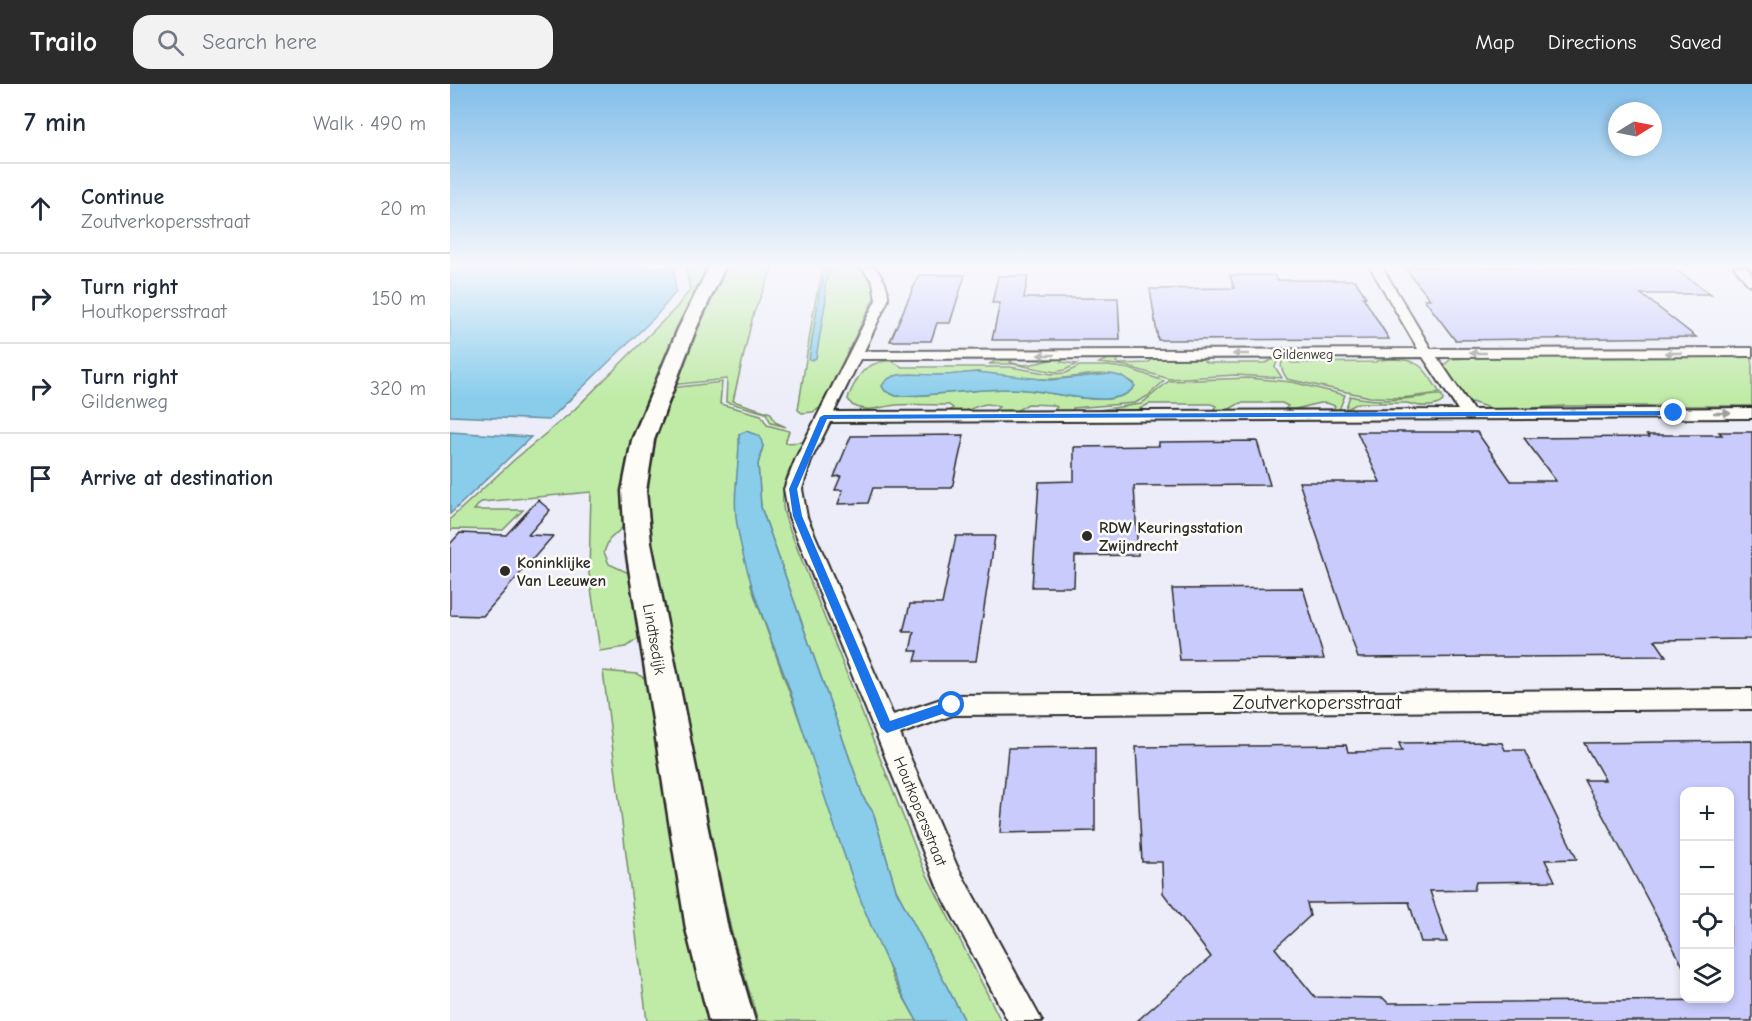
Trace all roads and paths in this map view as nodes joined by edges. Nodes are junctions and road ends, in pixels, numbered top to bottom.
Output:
1 (697, 311) edge
2 (877, 311) edge
3 (1402, 311) edge
4 (1752, 352) edge
5 (1427, 353) junction
6 (854, 355) junction
7 (1468, 413) junction
8 (1752, 413) edge
9 (824, 417) junction
10 (1752, 699) edge
11 (887, 728) junction
12 (732, 1021) edge
13 (1026, 1021) edge

1 - 12 street, Lindtsedijk
2 - 6 street, Houtkopersstraat
3 - 5 street
4 -> 5 street, Gildenweg
5 -> 6 street, Gildenweg
5 - 7 street
6 - 9 street, Houtkopersstraat
7 -> 8 street
7 - 9 street
9 - 11 street, Houtkopersstraat
10 - 11 street, Zoutverkopersstraat
11 - 13 street, Houtkopersstraat

